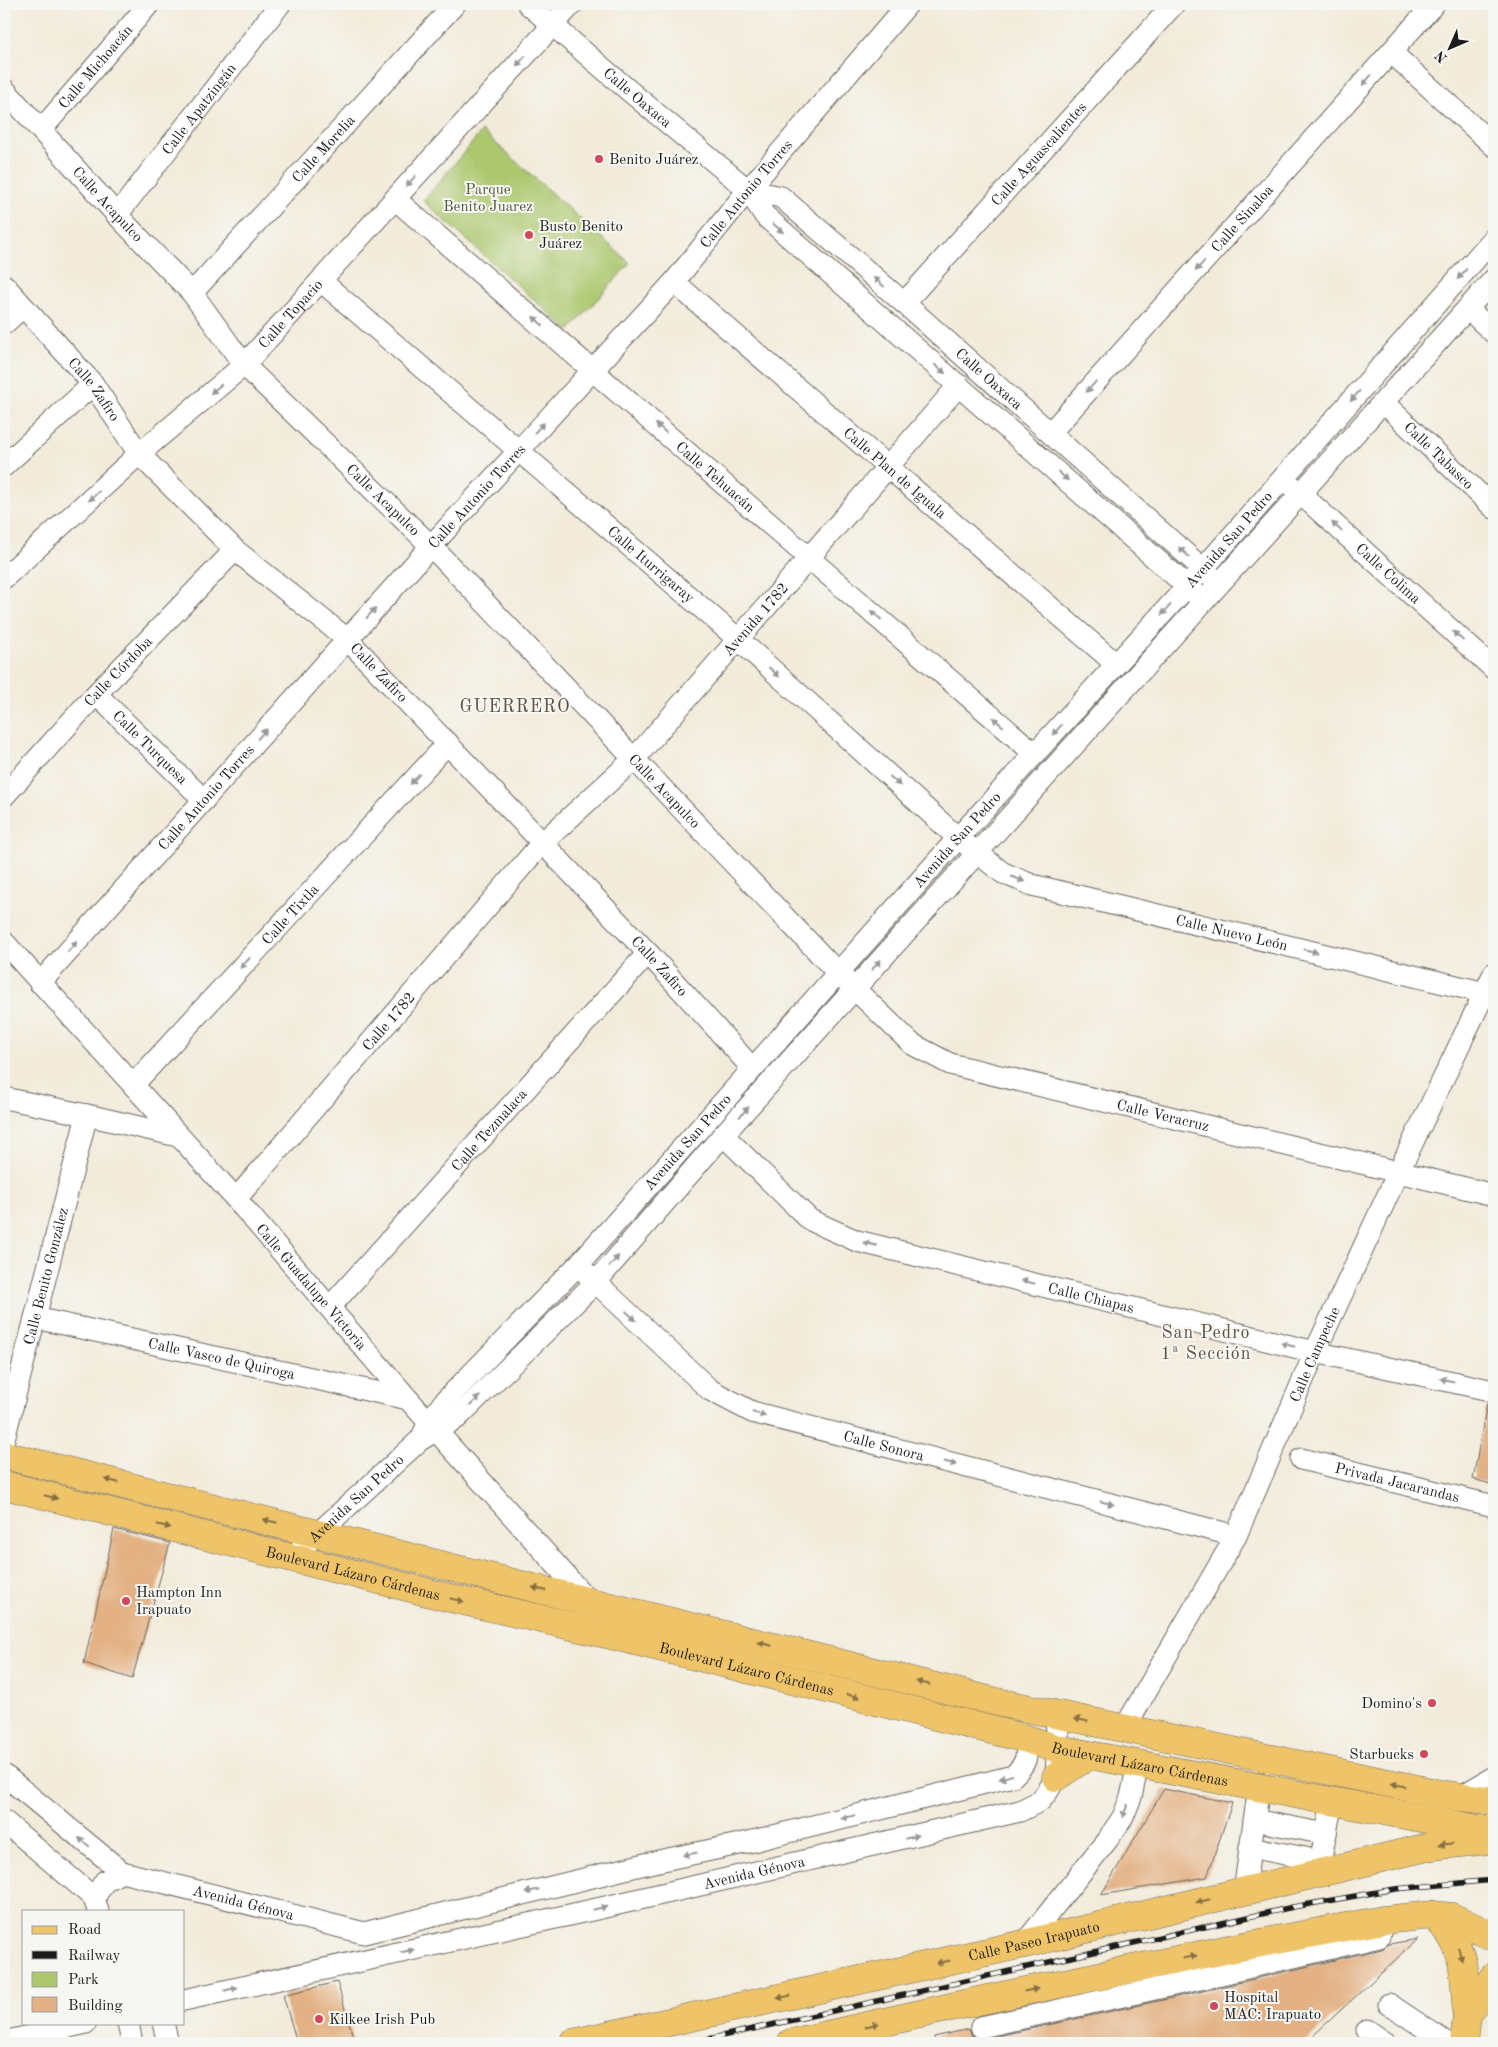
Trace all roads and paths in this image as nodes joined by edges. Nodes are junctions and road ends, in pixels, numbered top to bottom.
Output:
1 (149, 4) edge
2 (280, 4) edge
3 (455, 4) edge
4 (528, 4) edge
5 (572, 4) edge
6 (908, 4) edge
7 (1174, 4) edge
8 (1434, 4) edge
9 (553, 25) junction
10 (1391, 52) junction
11 (4, 89) edge
12 (42, 130) junction
13 (1494, 146) edge
14 (748, 190) junction
15 (395, 199) junction
16 (117, 215) junction
17 (1494, 238) edge
18 (1494, 279) edge
19 (321, 281) junction
20 (674, 282) junction
21 (4, 285) edge
22 (192, 293) junction
23 (904, 303) junction
24 (24, 307) junction
25 (1468, 309) junction
26 (4, 324) edge
27 (927, 325) junction
28 (1494, 333) edge
29 (910, 343) junction
30 (244, 365) junction
31 (594, 369) junction
32 (93, 384) junction
33 (959, 385) junction
34 (1384, 403) junction
35 (1050, 433) junction
36 (518, 451) junction
37 (139, 454) junction
38 (4, 466) edge
39 (889, 466) junction
40 (1283, 478) junction
41 (1302, 495) junction
42 (1494, 508) edge
43 (431, 546) junction
44 (235, 550) junction
45 (810, 558) junction
46 (1204, 569) junction
47 (4, 578) edge
48 (1220, 584) junction
49 (1187, 586) junction
50 (1205, 602) junction
51 (347, 639) junction
52 (738, 639) junction
53 (1116, 664) junction
54 (1494, 669) edge
55 (96, 694) junction
56 (448, 743) junction
57 (1035, 754) junction
58 (635, 758) junction
59 (4, 796) edge
60 (204, 800) junction
61 (958, 838) junction
62 (541, 844) junction
63 (977, 853) junction
64 (4, 942) edge
65 (648, 953) junction
66 (838, 973) junction
67 (1494, 974) edge
68 (40, 983) junction
69 (856, 988) junction
70 (1489, 994) edge
71 (752, 1068) junction
72 (133, 1085) junction
73 (4, 1098) edge
74 (87, 1115) junction
75 (723, 1135) junction
76 (178, 1136) junction
77 (1398, 1173) junction
78 (1494, 1195) edge
79 (236, 1199) junction
80 (578, 1265) junction
81 (596, 1282) junction
82 (330, 1307) junction
83 (35, 1318) junction
84 (1315, 1352) junction
85 (1494, 1391) edge
86 (408, 1399) junction
87 (429, 1431) junction
88 (4, 1440) edge
89 (4, 1455) edge
90 (1301, 1459) dead end
91 (4, 1485) edge
92 (1494, 1506) edge
93 (317, 1533) junction
94 (1236, 1536) junction
95 (291, 1558) junction
96 (588, 1600) junction
97 (615, 1636) junction
98 (1049, 1713) junction
99 (1124, 1729) junction
100 (1027, 1739) junction
101 (1215, 1748) junction
102 (1058, 1749) junction
103 (1089, 1755) junction
104 (1138, 1764) junction
105 (4, 1775) edge
106 (1056, 1777) junction
107 (1494, 1777) edge
108 (1259, 1788) junction
109 (1453, 1796) junction
110 (1494, 1801) edge
111 (1332, 1802) junction
112 (1494, 1816) edge
113 (1254, 1820) junction
114 (4, 1821) edge
115 (1494, 1832) edge
116 (1326, 1834) junction
117 (1494, 1839) edge
118 (1250, 1847) junction
119 (649, 1863) junction
120 (1319, 1867) junction
121 (122, 1872) junction
122 (1244, 1891) junction
123 (656, 1896) junction
124 (96, 1904) edge
125 (1433, 1915) junction
126 (364, 1933) junction
127 (1494, 1937) edge
128 (1024, 1944) junction
129 (372, 1958) junction
130 (1234, 1960) junction
131 (1494, 1976) edge
132 (987, 1999) junction
133 (185, 2000) edge
134 (1389, 2004) dead end
135 (1467, 2015) junction
136 (82, 2024) edge
137 (128, 2024) edge
138 (163, 2024) edge
139 (1367, 2030) dead end
140 (977, 2035) edge
141 (4, 2042) edge
142 (132, 2043) edge
143 (168, 2043) edge
144 (573, 2043) edge
145 (790, 2043) edge
146 (1386, 2043) edge
147 (1446, 2043) edge
148 (1464, 2043) edge

1 - 12 street, Calle Michoacán
2 - 16 street, Calle Apatzingán
3 - 22 street, Calle Morelia
4 - 9 street, Calle Oaxaca
5 - 9 street, Calle Topacio
6 - 14 street, Calle Antonio Torres
7 - 23 street, Calle Aguascalientes
8 - 10 street, Calle Sinaloa
9 - 14 street, Calle Oaxaca
9 -> 15 street, Calle Topacio
10 - 13 street
10 -> 35 street, Calle Sinaloa
11 - 12 street, Calle Acapulco
12 - 16 street, Calle Acapulco
14 - 20 street, Calle Antonio Torres
23 -> 14 street, Calle Oaxaca
14 -> 29 street, Calle Oaxaca
15 - 19 street, Calle Topacio
31 -> 15 street, Calle Tehuacán
16 - 22 street, Calle Acapulco
17 -> 40 street, Avenida San Pedro
18 - 25 street, Avenida San Pedro
19 - 30 street, Calle Topacio
19 - 36 street, Calle Iturrigaray
20 - 31 street, Calle Antonio Torres
20 - 39 street, Calle Plan de Iguala
21 - 24 street, Calle Zafiro
22 - 30 street, Calle Acapulco
23 - 27 street, Calle Oaxaca
24 - 26 street
24 - 32 street, Calle Zafiro
25 - 28 street
25 - 34 street, Avenida San Pedro
27 - 29 street
27 - 35 street, Calle Oaxaca
29 -> 33 street, Calle Oaxaca
30 -> 37 street, Calle Topacio
30 - 43 street, Calle Acapulco
36 -> 31 street, Calle Antonio Torres
45 -> 31 street, Calle Tehuacán
32 - 37 street, Calle Zafiro
32 - 38 street
33 - 39 street, Avenida 1782
33 -> 49 street, Calle Oaxaca
34 - 41 street, Avenida San Pedro
34 - 42 street, Calle Tabasco
46 -> 35 street, Calle Oaxaca
36 - 43 street, Calle Antonio Torres
36 - 52 street, Calle Iturrigaray
37 - 44 street, Calle Zafiro
37 -> 47 street, Calle Topacio
39 - 45 street, Avenida 1782
39 - 53 street, Calle Plan de Iguala
40 - 41 street, Calle Colima
40 - 46 street, Avenida San Pedro
41 - 48 street, Avenida San Pedro
54 -> 41 street, Calle Colima
51 -> 43 street, Calle Antonio Torres
43 - 58 street, Calle Acapulco
44 - 51 street, Calle Zafiro
44 - 55 street, Calle Córdoba
45 - 52 street, Avenida 1782
57 -> 45 street, Calle Tehuacán
46 - 48 street, Calle Oaxaca
46 - 49 street, Avenida San Pedro
48 - 50 street, Avenida San Pedro
49 - 50 street, Calle Oaxaca
49 -> 53 street, Avenida San Pedro
50 - 63 street, Avenida San Pedro
51 - 56 street, Calle Zafiro
60 -> 51 street, Calle Antonio Torres
52 - 58 street, Avenida 1782
52 -> 61 street, Calle Iturrigaray
53 -> 57 street, Avenida San Pedro
55 - 59 street, Calle Córdoba
55 - 60 street, Calle Turquesa
56 - 62 street, Calle Zafiro
56 -> 72 street, Calle Tixtla
57 - 61 street, Avenida San Pedro
58 - 62 street, Avenida 1782
58 - 66 street, Calle Acapulco
68 -> 60 street, Calle Antonio Torres
61 - 63 street, Calle Iturrigaray
61 - 66 street, Avenida San Pedro
62 - 65 street, Calle Zafiro
62 - 79 street, Calle 1782
69 -> 63 street, Avenida San Pedro
63 -> 70 street, Calle Nuevo León
64 - 68 street, Calle Guadalupe Victoria
65 - 71 street, Calle Zafiro
65 - 82 street, Calle Tezmalaca
66 - 69 street, Calle Acapulco
66 - 71 street, Avenida San Pedro
67 - 70 street, Calle Campeche
68 - 72 street, Calle Guadalupe Victoria
75 -> 69 street, Avenida San Pedro
69 - 77 street, Calle Veracruz
70 - 77 street, Calle Campeche
71 - 80 street, Avenida San Pedro
72 - 76 street, Calle Guadalupe Victoria
73 - 74 street
74 - 76 street
74 - 83 street, Calle Benito González
81 -> 75 street, Avenida San Pedro
84 -> 75 street, Calle Chiapas
76 - 79 street, Calle Guadalupe Victoria
77 - 78 street, Calle Veracruz
77 - 84 street, Calle Campeche
79 - 82 street, Calle Guadalupe Victoria
80 - 81 street, Calle Sonora
80 - 87 street, Avenida San Pedro
87 -> 81 street, Avenida San Pedro
81 -> 94 street, Calle Sonora
82 - 86 street, Calle Guadalupe Victoria
83 - 86 street, Calle Vasco de Quiroga
83 - 88 street, Calle Benito González
85 -> 84 street, Calle Chiapas
84 - 94 street, Calle Campeche
86 - 87 street, Calle Guadalupe Victoria
87 - 93 street, Avenida San Pedro
87 - 96 street, Calle Guadalupe Victoria
93 -> 89 main road, Boulevard Lázaro Cárdenas
90 - 92 street, Privada Jacarandas
91 -> 95 main road, Boulevard Lázaro Cárdenas
93 - 95 street, Avenida San Pedro
96 -> 93 main road, Boulevard Lázaro Cárdenas
94 - 99 street, Calle Campeche
95 -> 97 main road, Boulevard Lázaro Cárdenas
96 - 97 street, Calle Guadalupe Victoria
98 -> 96 main road, Boulevard Lázaro Cárdenas
97 -> 100 main road, Boulevard Lázaro Cárdenas
99 -> 98 main road, Boulevard Lázaro Cárdenas
98 - 102 street, Avenida Génova
99 - 101 main road, Boulevard Lázaro Cárdenas
100 - 102 main road, Boulevard Lázaro Cárdenas
100 -> 119 street, Avenida Génova
101 - 104 main road
109 -> 101 main road, Boulevard Lázaro Cárdenas
102 - 103 main road, Boulevard Lázaro Cárdenas
102 - 106 street, Avenida Génova
103 - 104 main road, Boulevard Lázaro Cárdenas
103 - 106 main road
104 - 108 main road, Boulevard Lázaro Cárdenas
104 -> 128 street
121 -> 105 street
123 -> 106 street, Avenida Génova
107 - 109 street
108 - 111 main road, Boulevard Lázaro Cárdenas
108 - 113 street
109 - 110 main road, Boulevard Lázaro Cárdenas
109 - 112 main road
111 - 115 main road, Boulevard Lázaro Cárdenas
111 - 116 street
113 - 116 street
113 - 118 street
114 - 124 street
116 - 120 street
117 -> 120 main road, Calle Paseo Irapuato
118 - 120 street
118 - 122 street
119 - 123 street
119 -> 126 street, Avenida Génova
120 - 122 main road, Calle Paseo Irapuato
121 - 124 street
121 - 126 street, Avenida Génova
122 -> 128 main road, Calle Paseo Irapuato
129 -> 123 street, Avenida Génova
125 - 127 main road
125 - 130 main road
125 -> 135 main road
126 - 129 street
128 -> 144 main road, Calle Paseo Irapuato
133 -> 129 street, Avenida Génova
132 -> 130 main road
130 - 140 street
131 - 135 main road
132 - 140 street
145 -> 132 main road
134 - 147 street
135 - 148 main road
136 - 141 street
137 - 142 street
138 - 143 street
139 - 146 street

